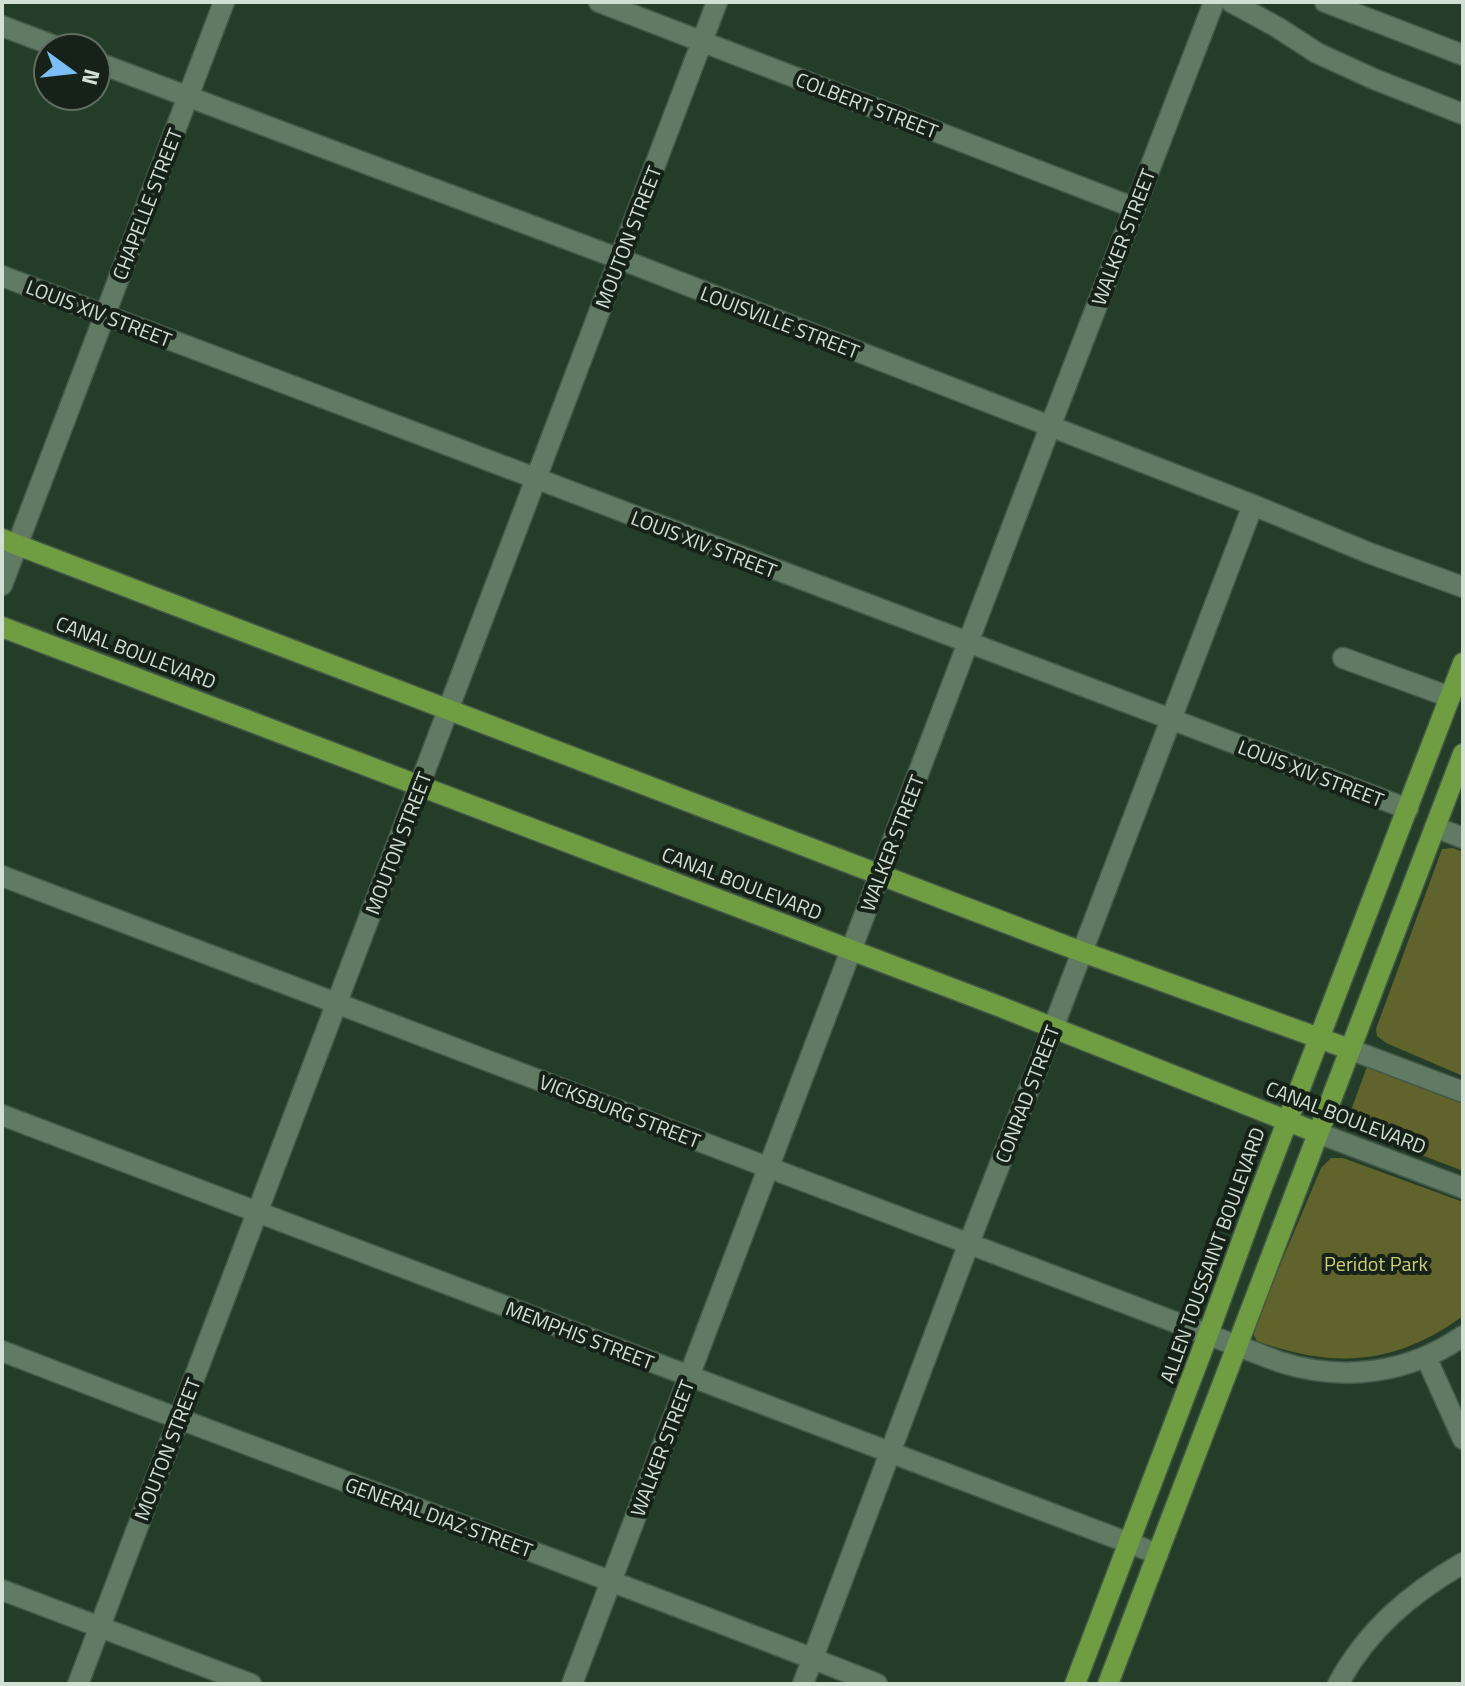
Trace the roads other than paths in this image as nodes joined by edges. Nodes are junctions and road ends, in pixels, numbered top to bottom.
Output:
1 (224, 2) edge
2 (599, 2) edge
3 (717, 2) edge
4 (1214, 2) edge
5 (1231, 2) edge
6 (1325, 2) edge
7 (2, 26) edge
8 (32, 37) edge
9 (702, 41) junction
10 (1463, 55) edge
11 (112, 68) edge
12 (188, 97) junction
13 (1462, 110) edge
14 (1135, 208) junction
15 (620, 259) junction
16 (2, 276) edge
17 (105, 315) junction
18 (1050, 427) junction
19 (536, 480) junction
20 (1253, 505) junction
21 (10, 542) edge
22 (2, 585) edge
23 (1463, 587) edge
24 (2, 627) edge
25 (967, 643) junction
26 (1343, 658) dead end
27 (1461, 671) edge
28 (1450, 697) junction
29 (448, 710) junction
30 (1171, 720) junction
31 (1463, 754) edge
32 (419, 786) junction
33 (1408, 809) junction
34 (1435, 827) junction
35 (1463, 838) edge
36 (880, 874) junction
37 (2, 876) edge
38 (1367, 915) junction
39 (1396, 927) junction
40 (851, 951) junction
41 (1082, 951) junction
42 (337, 1003) junction
43 (1053, 1028) junction
44 (1319, 1038) junction
45 (1349, 1049) junction
46 (1463, 1092) edge
47 (2, 1115) edge
48 (1288, 1121) junction
49 (1318, 1133) junction
50 (768, 1167) junction
51 (1463, 1188) edge
52 (1254, 1208) junction
53 (257, 1212) junction
54 (1284, 1221) junction
55 (969, 1243) junction
56 (1209, 1334) junction
57 (1463, 1336) edge
58 (1237, 1345) junction
59 (2, 1351) edge
60 (1426, 1357) junction
61 (689, 1377) junction
62 (178, 1420) junction
63 (1463, 1439) edge
64 (1167, 1442) junction
65 (1197, 1453) junction
66 (890, 1454) junction
67 (1129, 1543) junction
68 (1158, 1554) junction
69 (1463, 1563) edge
70 (611, 1581) junction
71 (2, 1590) edge
72 (100, 1627) junction
73 (813, 1659) junction
74 (78, 1684) edge
75 (251, 1684) edge
76 (572, 1684) edge
77 (803, 1684) edge
78 (877, 1684) edge
79 (1075, 1684) edge
80 (1108, 1684) edge
81 (1338, 1684) edge

1 - 12 street, CHAPELLE STREET
2 - 9 street, COLBERT STREET
3 - 9 street, MOUTON STREET
4 - 14 street, WALKER STREET
5 - 13 street
6 - 10 street
7 - 8 street
9 - 14 street, COLBERT STREET
9 - 15 street, MOUTON STREET
11 - 12 street, LOUISVILLE STREET
12 - 15 street, LOUISVILLE STREET
12 - 17 street, CHAPELLE STREET
14 - 18 street, WALKER STREET
15 - 18 street, LOUISVILLE STREET
15 - 19 street, MOUTON STREET
16 - 17 street, LOUIS XIV STREET
17 - 19 street, LOUIS XIV STREET
17 - 21 street, CHAPELLE STREET
18 - 20 street, LOUISVILLE STREET
18 - 25 street, WALKER STREET
19 - 25 street, LOUIS XIV STREET
19 - 29 street, MOUTON STREET
20 - 23 street, LOUISVILLE STREET
20 - 30 street, CONRAD STREET
21 - 22 street, CHAPELLE STREET
21 - 29 main road
24 - 32 main road, CANAL BOULEVARD
25 - 30 street, LOUIS XIV STREET
25 - 36 street, WALKER STREET
26 - 28 street
27 - 28 main road, ALLEN TOUSSAINT BOULEVARD
28 - 33 main road, ALLEN TOUSSAINT BOULEVARD
29 - 32 street, MOUTON STREET
29 - 36 main road
30 - 33 street, LOUIS XIV STREET
30 - 41 street, CONRAD STREET
31 - 34 main road
32 - 40 main road, CANAL BOULEVARD
32 - 42 street, MOUTON STREET
33 - 38 main road, ALLEN TOUSSAINT BOULEVARD
34 - 35 street
34 - 39 main road
36 - 40 street, WALKER STREET
36 - 41 main road
37 - 42 street, VICKSBURG STREET
38 - 39 main road
38 - 44 main road, ALLEN TOUSSAINT BOULEVARD
39 - 45 main road
40 - 43 main road, CANAL BOULEVARD
40 - 50 street, WALKER STREET
41 - 43 street, CONRAD STREET
41 - 44 main road
42 - 50 street, VICKSBURG STREET
42 - 53 street, MOUTON STREET
43 - 48 main road, CANAL BOULEVARD
43 - 55 street, CONRAD STREET
44 - 45 main road
44 - 48 main road, ALLEN TOUSSAINT BOULEVARD
45 - 46 street
45 - 49 main road
47 - 53 street, MEMPHIS STREET
48 - 49 main road, CANAL BOULEVARD
48 - 52 main road, ALLEN TOUSSAINT BOULEVARD
49 - 51 street, CANAL BOULEVARD
49 - 54 main road
50 - 55 street, VICKSBURG STREET
50 - 61 street, WALKER STREET
52 - 54 main road
52 - 56 main road, ALLEN TOUSSAINT BOULEVARD
53 - 61 street, MEMPHIS STREET
53 - 62 street, MOUTON STREET
54 - 58 main road
55 - 56 street, VICKSBURG STREET
55 - 66 street, CONRAD STREET
56 - 58 street, VICKSBURG STREET
56 - 64 main road, ALLEN TOUSSAINT BOULEVARD
57 - 60 street, VICKSBURG STREET
58 - 60 street, VICKSBURG STREET
58 - 65 main road
59 - 62 street, GENERAL DIAZ STREET
60 - 63 street
61 - 66 street, MEMPHIS STREET
61 - 70 street, WALKER STREET
62 - 70 street, GENERAL DIAZ STREET
62 - 72 street, MOUTON STREET
64 - 65 main road
64 - 67 main road, ALLEN TOUSSAINT BOULEVARD
65 - 68 main road
66 - 67 street, MEMPHIS STREET
66 - 73 street, CONRAD STREET
67 - 68 street, MEMPHIS STREET
67 - 79 main road, ALLEN TOUSSAINT BOULEVARD
68 - 80 main road
69 - 81 street
70 - 73 street, GENERAL DIAZ STREET
70 - 76 street, WALKER STREET
71 - 72 street
72 - 74 street, MOUTON STREET
72 - 75 street
73 - 77 street, CONRAD STREET
73 - 78 street, GENERAL DIAZ STREET

